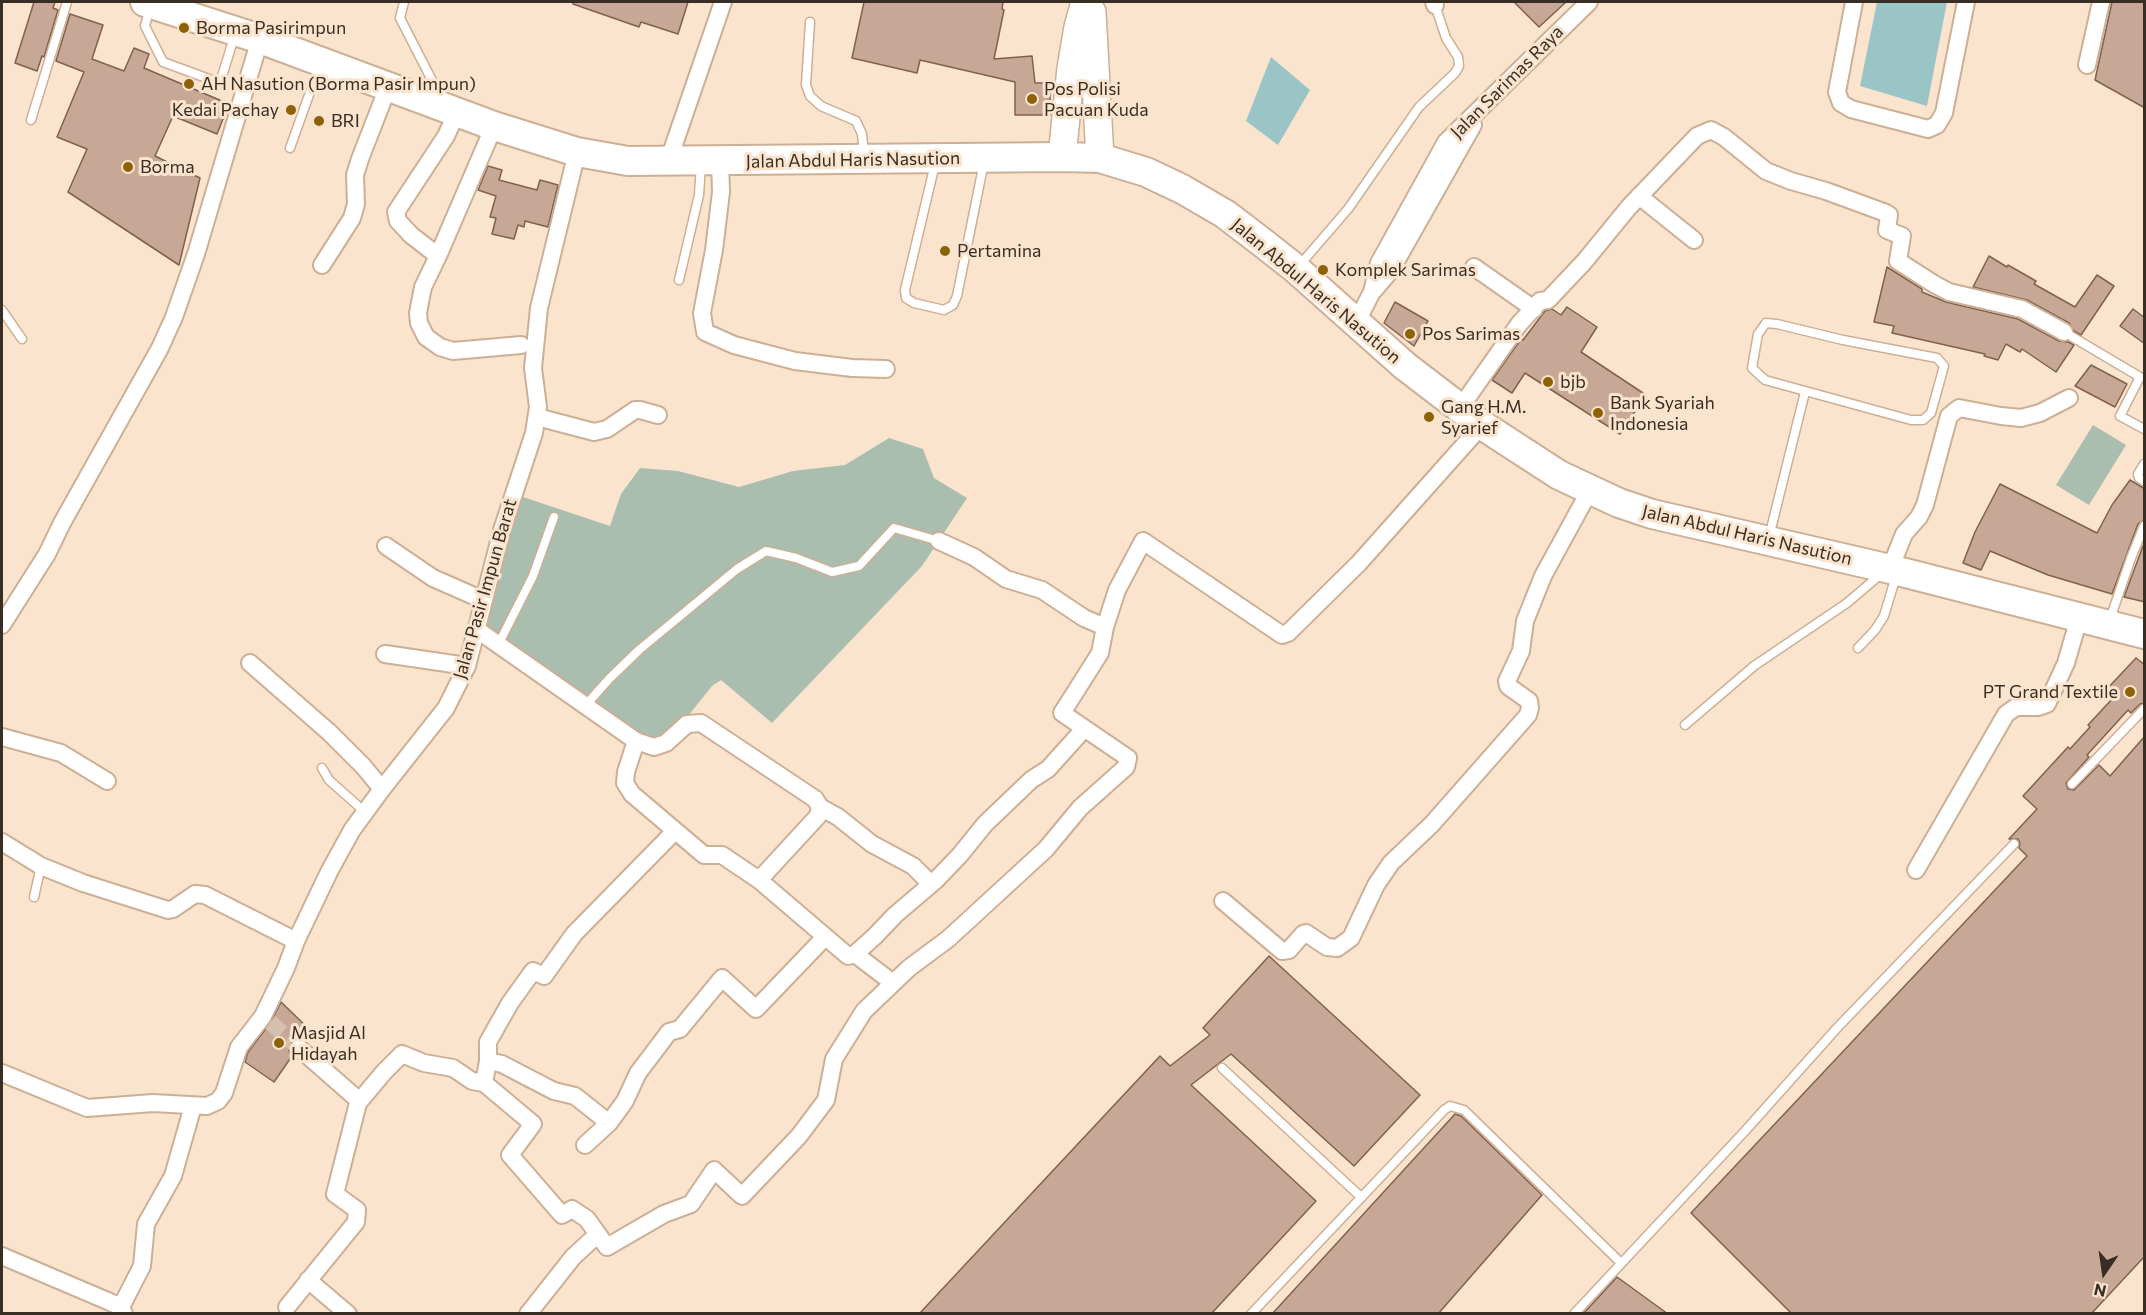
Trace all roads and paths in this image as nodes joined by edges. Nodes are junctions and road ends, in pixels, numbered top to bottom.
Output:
1 (67, 2) edge
2 (148, 2) edge
3 (404, 2) edge
4 (723, 2) edge
5 (1085, 2) edge
6 (1091, 2) edge
7 (1589, 2) edge
8 (1854, 2) edge
9 (1966, 2) edge
10 (2101, 2) edge
11 (1434, 3) edge
12 (810, 22) dead end
13 (248, 35) junction
14 (320, 62) junction
15 (2087, 65) dead end
16 (388, 87) junction
17 (1484, 106) junction
18 (451, 110) junction
19 (31, 120) dead end
20 (494, 126) junction
21 (290, 148) dead end
22 (577, 152) junction
23 (1062, 157) junction
24 (985, 158) junction
25 (1100, 158) junction
26 (865, 159) junction
27 (936, 159) junction
28 (710, 161) junction
29 (668, 162) junction
30 (1639, 196) junction
31 (1694, 240) dead end
32 (438, 256) junction
33 (322, 265) dead end
34 (1474, 267) dead end
35 (1296, 269) junction
36 (679, 280) dead end
37 (1372, 292) junction
38 (1534, 309) junction
39 (2, 310) edge
40 (1356, 323) junction
41 (2064, 332) joint
42 (22, 339) dead end
43 (521, 345) dead end
44 (886, 369) dead end
45 (1804, 392) junction
46 (2069, 398) dead end
47 (658, 415) dead end
48 (1471, 416) junction
49 (537, 417) junction
50 (2145, 429) edge
51 (2145, 464) edge
52 (2145, 481) edge
53 (1590, 490) junction
54 (554, 517) dead end
55 (2145, 526) edge
56 (1768, 540) junction
57 (939, 541) joint
58 (386, 546) dead end
59 (1891, 570) junction
60 (483, 600) junction
61 (2079, 618) junction
62 (2, 625) edge
63 (2108, 625) junction
64 (1105, 627) junction
65 (476, 629) junction
66 (2145, 634) edge
67 (498, 645) junction
68 (1858, 648) dead end
69 (385, 654) dead end
70 (250, 663) dead end
71 (466, 666) junction
72 (585, 706) junction
73 (2145, 709) edge
74 (1685, 725) dead end
75 (1084, 729) junction
76 (2, 737) edge
77 (636, 741) junction
78 (322, 768) dead end
79 (107, 781) dead end
80 (2072, 784) dead end
81 (382, 789) junction
82 (820, 807) junction
83 (365, 812) junction
84 (675, 831) junction
85 (2, 842) edge
86 (2014, 844) dead end
87 (41, 866) junction
88 (1916, 870) dead end
89 (759, 880) junction
90 (931, 884) junction
91 (33, 897) dead end
92 (1223, 901) dead end
93 (825, 937) junction
94 (296, 941) junction
95 (855, 954) junction
96 (893, 983) junction
97 (299, 1048) tunnel mouth
98 (488, 1061) junction
99 (1222, 1068) dead end
100 (2, 1073) edge
101 (484, 1083) junction
102 (358, 1103) junction
103 (193, 1106) junction
104 (609, 1123) junction
105 (585, 1145) dead end
106 (1361, 1197) junction
107 (598, 1234) junction
108 (2, 1256) edge
109 (1620, 1262) junction
110 (308, 1280) junction
111 (287, 1307) dead end
112 (122, 1310) edge
113 (348, 1314) edge
114 (528, 1314) edge
115 (1251, 1314) edge
116 (1574, 1314) edge

1 - 19 lane
2 - 13 highway, Jalan Abdul Haris Nasution
2 - 13 lane
3 - 18 lane
4 - 29 street
5 - 23 main road
6 - 25 main road
7 - 17 street, Jalan Sarimas Raya
8 - 9 street
10 - 15 street
11 - 35 lane
12 - 26 lane
13 - 14 highway, Jalan Abdul Haris Nasution
13 - 62 street
14 - 16 highway, Jalan Abdul Haris Nasution
14 - 21 lane
16 - 18 highway, Jalan Abdul Haris Nasution
16 - 33 street
17 - 37 street
17 - 37 street, Jalan Sarimas Raya
18 - 20 highway, Jalan Abdul Haris Nasution
18 - 32 street
20 - 22 highway, Jalan Abdul Haris Nasution
20 - 32 street
22 - 29 highway, Jalan Abdul Haris Nasution
22 - 49 street, Jalan Pasir Impun Barat
23 - 24 highway, Jalan Abdul Haris Nasution
23 - 25 highway, Jalan Abdul Haris Nasution
24 - 27 highway, Jalan Abdul Haris Nasution
24 - 27 lane
25 - 35 highway, Jalan Abdul Haris Nasution
26 - 27 highway, Jalan Abdul Haris Nasution
26 - 28 highway, Jalan Abdul Haris Nasution
28 - 29 highway, Jalan Abdul Haris Nasution
28 - 36 lane
28 - 44 street
30 - 31 street
30 - 38 street
30 - 41 street
32 - 43 street
34 - 38 street
35 - 40 highway, Jalan Abdul Haris Nasution
37 - 40 street
38 - 48 street
39 - 42 lane
40 - 48 highway, Jalan Abdul Haris Nasution
41 - 50 lane
45 - 45 lane
45 - 56 lane
46 - 59 street
47 - 49 street
48 - 53 highway, Jalan Abdul Haris Nasution
48 - 64 street
49 - 60 street, Jalan Pasir Impun Barat
51 - 52 lane
53 - 56 highway, Jalan Abdul Haris Nasution
53 - 92 street
54 - 67 lane
55 - 63 lane
56 - 59 highway, Jalan Abdul Haris Nasution
57 - 64 street
57 - 72 lane
58 - 60 street
59 - 61 highway, Jalan Abdul Haris Nasution
59 - 68 lane
59 - 74 lane
60 - 65 street, Jalan Pasir Impun Barat
61 - 63 highway, Jalan Abdul Haris Nasution
61 - 88 street
63 - 66 highway, Jalan Abdul Haris Nasution
64 - 75 street
65 - 67 street
65 - 71 street, Jalan Pasir Impun Barat
67 - 72 street
69 - 71 street
70 - 81 street
71 - 81 street, Jalan Pasir Impun Barat
72 - 77 street
73 - 80 lane
75 - 90 street
75 - 96 street
76 - 79 street
77 - 82 street
77 - 84 street
78 - 83 lane
81 - 83 street, Jalan Pasir Impun Barat
82 - 89 street
82 - 90 street
83 - 94 street, Jalan Pasir Impun Barat
84 - 89 street
84 - 98 street
85 - 87 street
86 - 109 lane
87 - 91 lane
87 - 94 street
89 - 93 street
90 - 95 street
93 - 95 street
93 - 104 street
94 - 103 street, Jalan Pasir Impun Barat
95 - 96 street
96 - 107 street
97 - 102 street
98 - 101 street
98 - 104 street
99 - 106 lane
100 - 103 street, Jalan Pasir Impun Barat
101 - 102 street
101 - 107 street
102 - 110 street
103 - 112 street
104 - 105 street
106 - 109 lane
106 - 115 lane
107 - 114 street
108 - 112 street
109 - 116 lane
110 - 111 street
110 - 113 street

